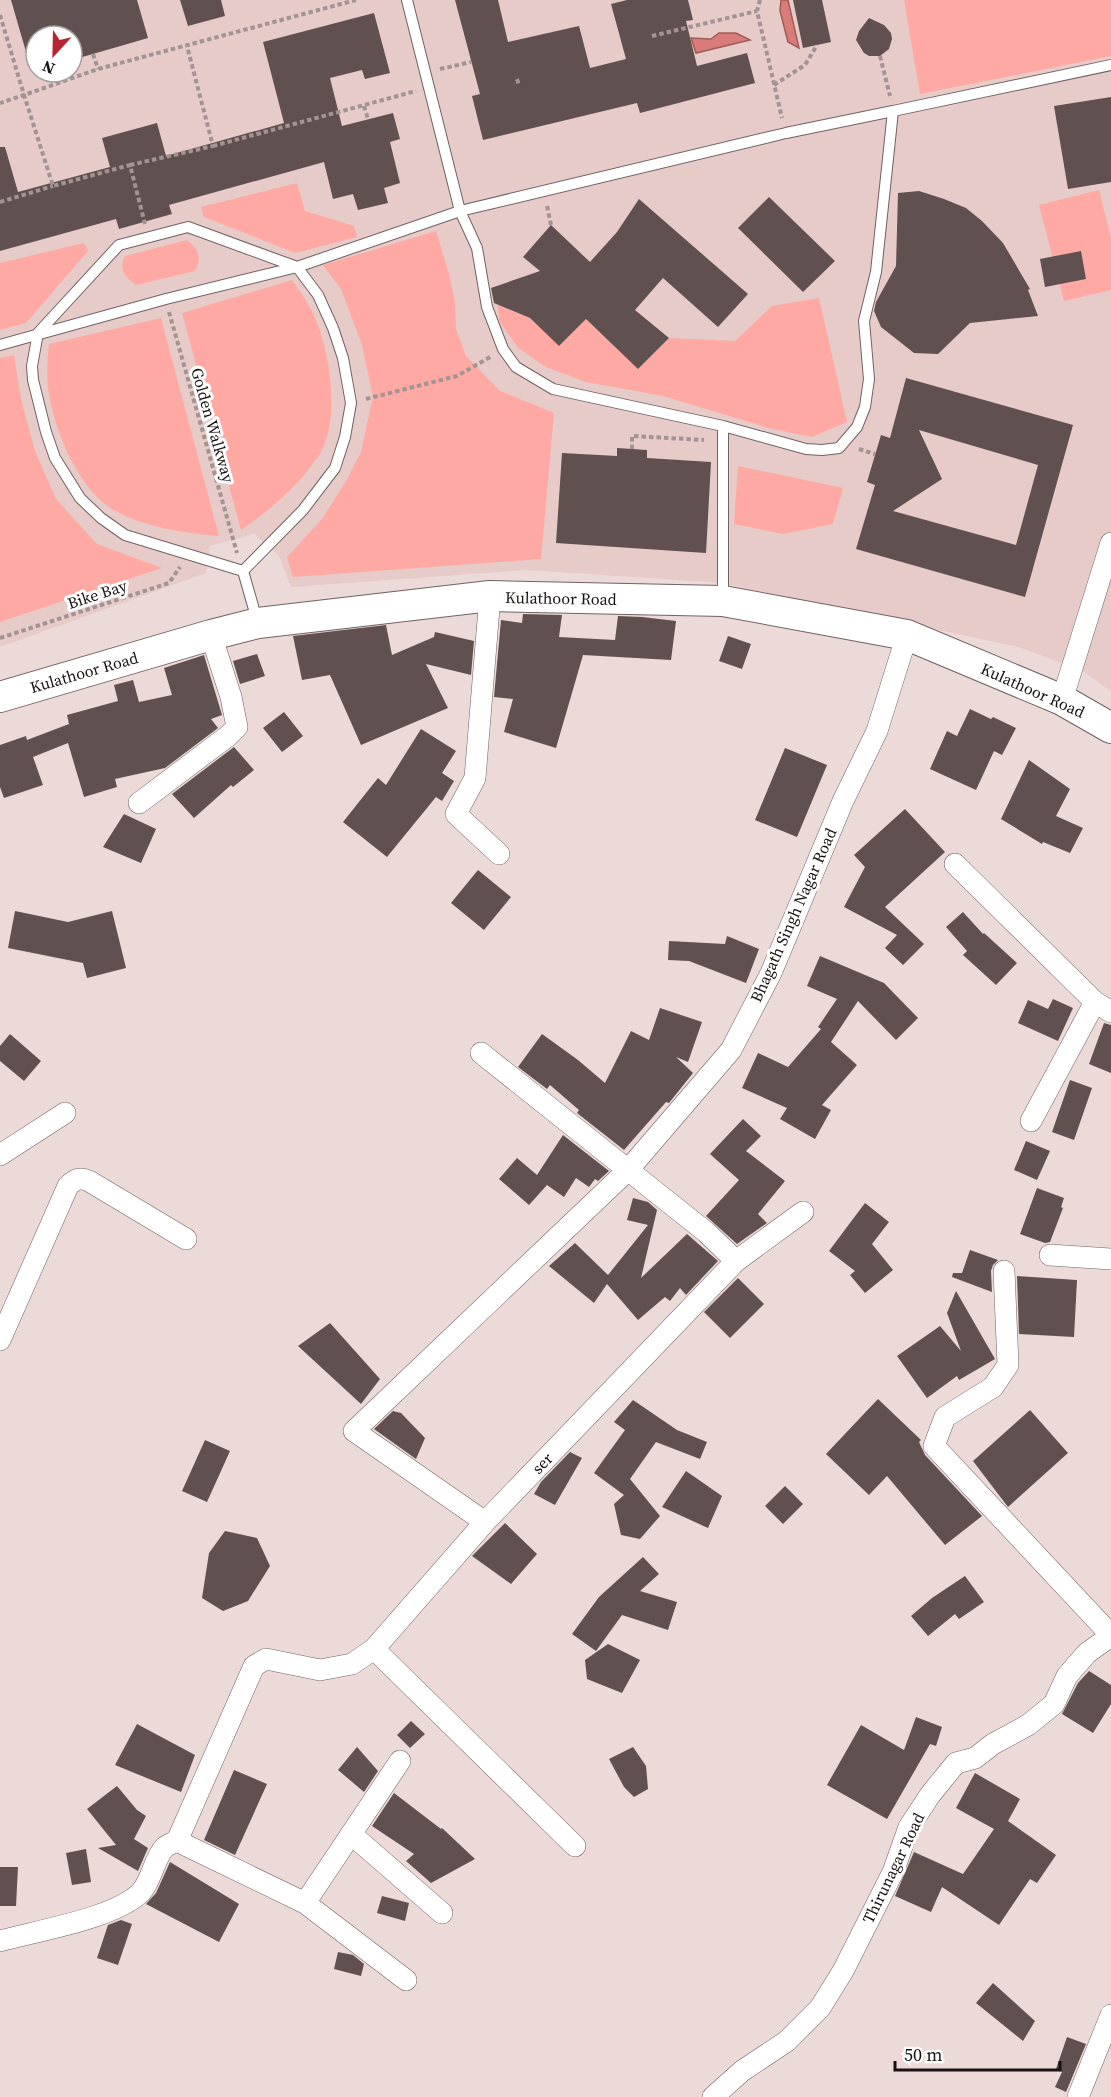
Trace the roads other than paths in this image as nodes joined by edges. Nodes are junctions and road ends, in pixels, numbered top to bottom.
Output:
1 (407, 0) edge
2 (1111, 64) edge
3 (893, 111) junction
4 (460, 211) junction
5 (297, 267) junction
6 (38, 333) junction
7 (0, 345) edge
8 (723, 426) junction
9 (1111, 543) edge
10 (243, 571) junction
11 (490, 596) junction
12 (723, 602) junction
13 (258, 623) junction
14 (211, 635) junction
15 (907, 635) junction
16 (0, 697) edge
17 (1062, 700) junction
18 (1111, 728) edge
19 (139, 803) dead end
20 (499, 854) dead end
21 (955, 864) dead end
22 (1103, 1007) edge
23 (481, 1053) dead end
24 (64, 1113) dead end
25 (1031, 1121) dead end
26 (0, 1155) edge
27 (628, 1170) junction
28 (803, 1212) dead end
29 (186, 1239) dead end
30 (1050, 1255) dead end
31 (1111, 1259) edge
32 (736, 1262) junction
33 (1004, 1271) dead end
34 (0, 1340) edge
35 (485, 1522) junction
36 (1111, 1635) edge
37 (374, 1649) junction
38 (400, 1761) dead end
39 (351, 1834) junction
40 (177, 1841) junction
41 (575, 1846) dead end
42 (306, 1903) junction
43 (442, 1913) dead end
44 (0, 1941) edge
45 (406, 1980) dead end
46 (1111, 2015) edge
47 (720, 2095) edge
48 (1078, 2097) edge

1 - 4 lane
2 - 3 lane
3 - 4 lane
3 - 8 lane
4 - 5 lane
4 - 8 lane
5 - 6 lane
5 - 6 lane
5 - 10 lane
6 - 7 lane
6 - 10 lane
8 - 12 lane
9 - 17 street
10 - 13 lane
11 - 12 main road, Kulathoor Road
11 - 13 main road, Kulathoor Road
11 - 20 street
12 - 15 main road, Kulathoor Road
13 - 14 main road, Kulathoor Road
14 - 16 main road, Kulathoor Road
14 - 19 street
15 - 17 main road, Kulathoor Road
15 - 27 street, Bhagath Singh Nagar Road
17 - 18 main road, Kulathoor Road
21 - 22 street
22 - 25 street
23 - 27 street
24 - 26 street
27 - 32 street
27 - 35 street, Bhagath Singh Nagar Road
28 - 32 street, ser
29 - 34 street
30 - 31 street
32 - 35 street, ser
33 - 36 street
35 - 37 street, ser
36 - 47 street, Thirunagar Road
37 - 40 street, ser
37 - 41 street
38 - 39 street
39 - 42 street
39 - 43 street
40 - 42 street
40 - 44 street, ser
42 - 45 street
46 - 48 street

